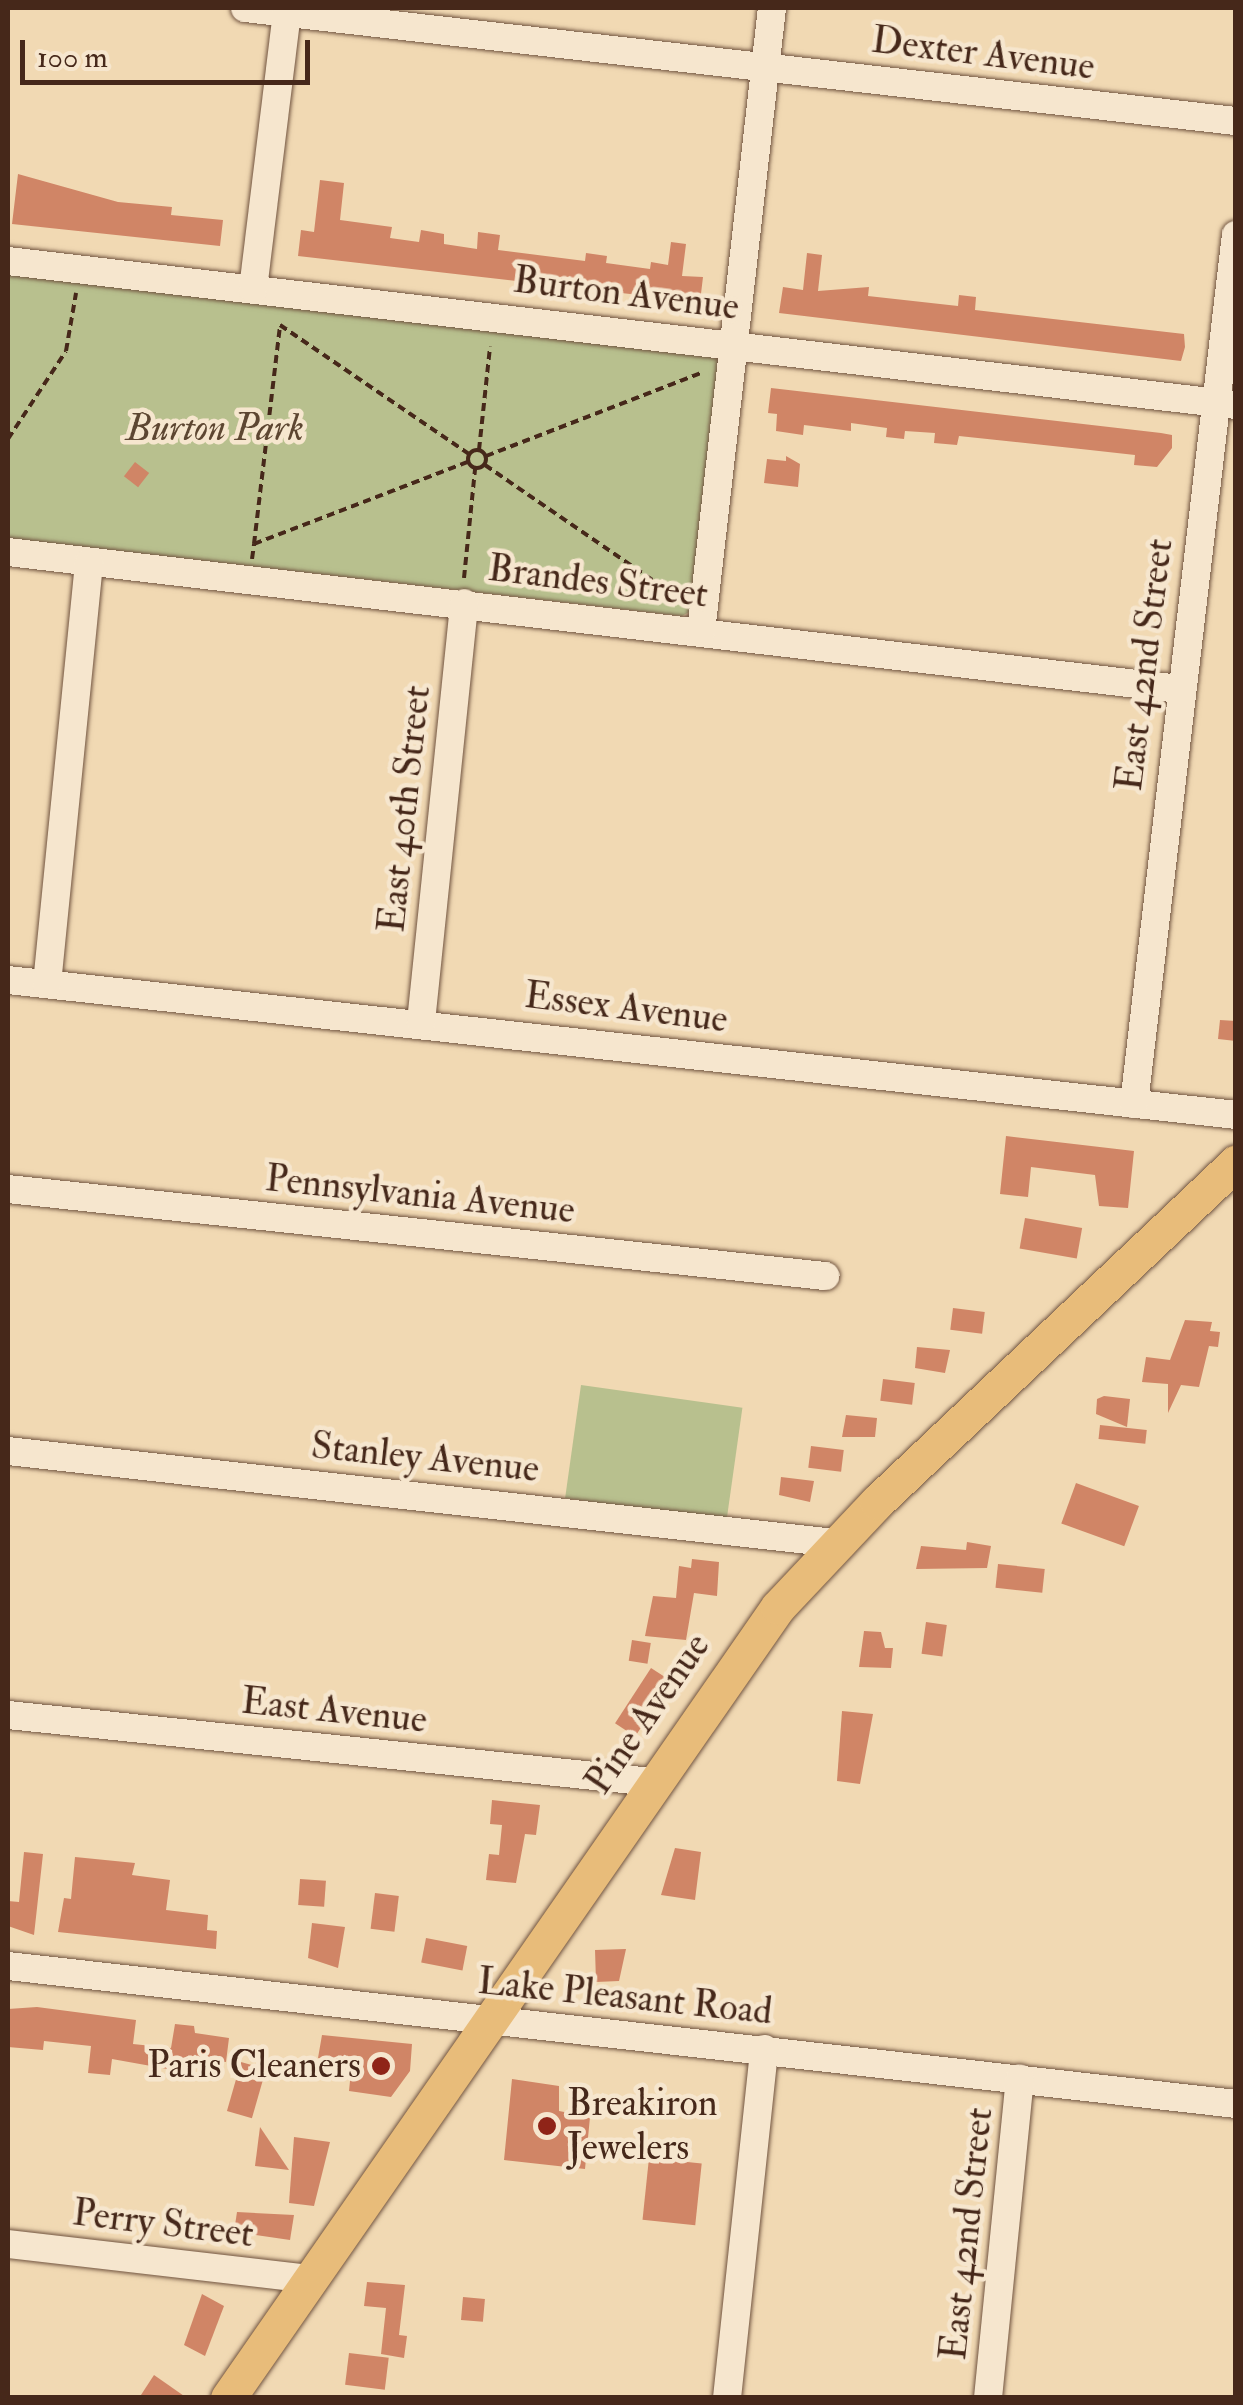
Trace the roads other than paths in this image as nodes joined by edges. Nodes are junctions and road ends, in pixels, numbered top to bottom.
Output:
1 (245, 8) edge
2 (772, 8) edge
3 (287, 12) junction
4 (766, 66) junction
5 (1236, 121) edge
6 (1236, 236) edge
7 (8, 261) edge
8 (253, 289) junction
9 (736, 345) junction
10 (1225, 404) edge
11 (8, 552) edge
12 (89, 562) junction
13 (464, 604) junction
14 (701, 632) junction
15 (1180, 688) junction
16 (8, 980) edge
17 (48, 984) junction
18 (421, 1022) junction
19 (1134, 1104) junction
20 (1236, 1115) edge
21 (1236, 1163) edge
22 (8, 1188) edge
23 (826, 1276) dead end
24 (8, 1452) edge
25 (834, 1543) junction
26 (8, 1715) edge
27 (652, 1782) junction
28 (8, 1966) edge
29 (488, 2020) junction
30 (764, 2049) junction
31 (1020, 2078) junction
32 (1236, 2104) edge
33 (8, 2244) edge
34 (310, 2279) junction
35 (228, 2398) edge
36 (727, 2398) edge
37 (988, 2398) edge

1 - 3 street, Dexter Avenue
2 - 4 street
3 - 4 street, Dexter Avenue
3 - 8 street
4 - 5 street, Dexter Avenue
4 - 9 street
6 - 10 street, East 42nd Street
7 - 8 street, Burton Avenue
8 - 9 street, Burton Avenue
9 - 10 street, Burton Avenue
9 - 14 street
10 - 15 street, East 42nd Street
11 - 12 street, Brandes Street
12 - 13 street, Brandes Street
12 - 17 street
13 - 14 street, Brandes Street
13 - 18 street, East 40th Street
14 - 15 street, Brandes Street
15 - 19 street, East 42nd Street
16 - 17 street, Essex Avenue
17 - 18 street, Essex Avenue
18 - 19 street, Essex Avenue
19 - 20 street, Essex Avenue
21 - 25 main road, Pine Avenue
22 - 23 street, Pennsylvania Avenue
24 - 25 street, Stanley Avenue
25 - 27 main road, Pine Avenue
26 - 27 street, East Avenue
27 - 29 main road, Pine Avenue
28 - 29 street, Lake Pleasant Road
29 - 30 street, Lake Pleasant Road
29 - 34 main road, Pine Avenue
30 - 31 street, Lake Pleasant Road
30 - 36 street
31 - 32 street, Lake Pleasant Road
31 - 37 street, East 42nd Street
33 - 34 street, Perry Street
34 - 35 main road, Pine Avenue

